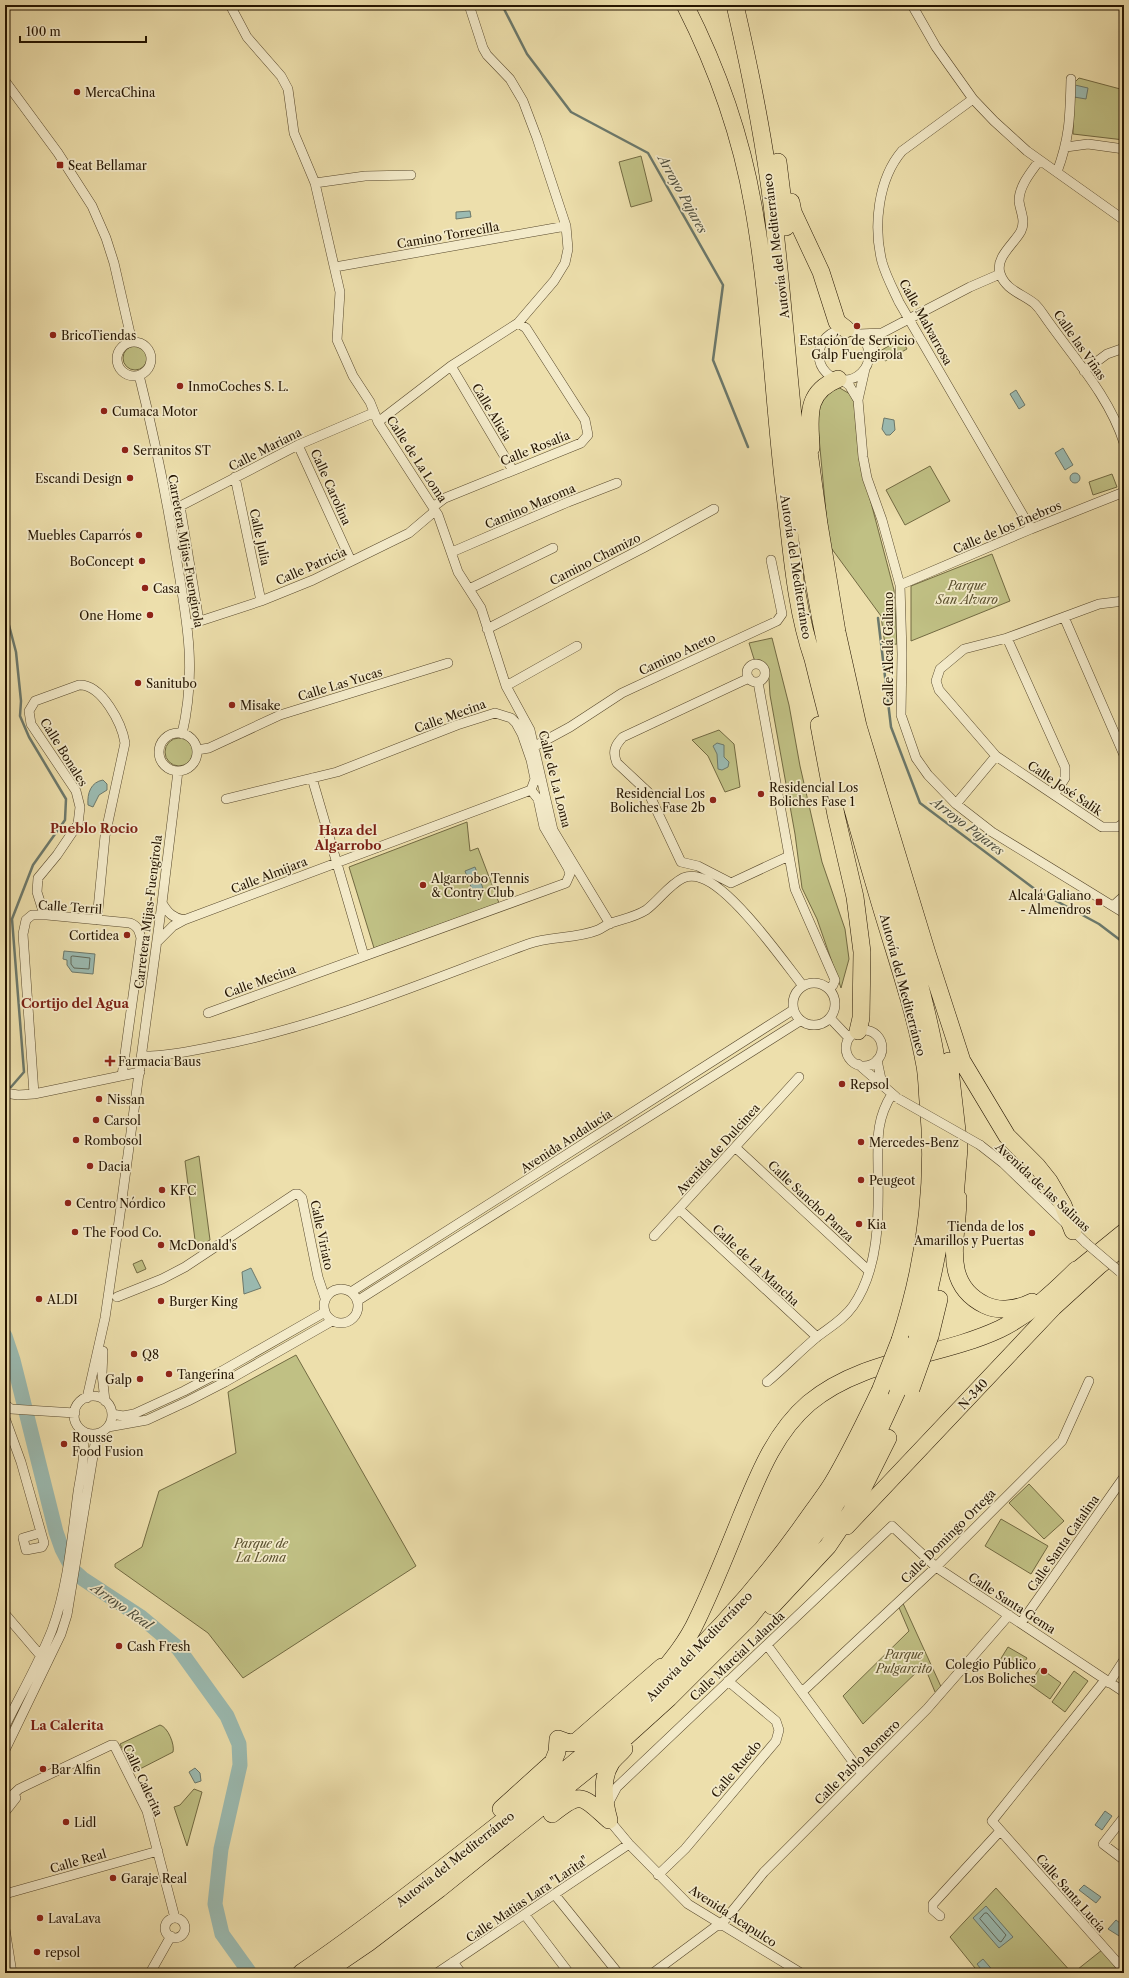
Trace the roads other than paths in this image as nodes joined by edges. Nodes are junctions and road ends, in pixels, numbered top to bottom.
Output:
1 (230, 5) edge
2 (469, 5) edge
3 (685, 5) edge
4 (735, 5) edge
5 (746, 5) edge
6 (912, 5) edge
7 (1070, 79) dead end
8 (5, 80) edge
9 (974, 99) junction
10 (1066, 147) junction
11 (1124, 149) edge
12 (1039, 160) junction
13 (778, 161) junction
14 (1057, 172) junction
15 (411, 175) dead end
16 (315, 183) junction
17 (1124, 220) edge
18 (566, 226) junction
19 (335, 267) junction
20 (1000, 274) junction
21 (909, 320) junction
22 (518, 323) junction
23 (852, 332) junction
24 (882, 333) junction
25 (132, 342) junction
26 (1124, 348) edge
27 (870, 355) junction
28 (451, 366) junction
29 (865, 369) junction
30 (1084, 371) junction
31 (139, 374) junction
32 (840, 379) junction
33 (858, 400) junction
34 (374, 413) junction
35 (378, 422) junction
36 (1123, 438) edge
37 (298, 445) junction
38 (812, 466) junction
39 (512, 469) junction
40 (235, 477) junction
41 (617, 483) dead end
42 (1124, 492) edge
43 (180, 506) junction
44 (434, 509) junction
45 (714, 509) dead end
46 (169, 512) junction
47 (1031, 529) junction
48 (554, 548) dead end
49 (452, 552) junction
50 (770, 560) dead end
51 (351, 561) junction
52 (900, 585) junction
53 (469, 589) junction
54 (260, 601) junction
55 (1124, 602) edge
56 (1064, 617) junction
57 (199, 621) junction
58 (188, 625) junction
59 (487, 628) junction
60 (806, 638) junction
61 (1007, 638) junction
62 (577, 646) dead end
63 (448, 663) dead end
64 (749, 678) junction
65 (758, 682) junction
66 (506, 686) junction
67 (182, 734) junction
68 (535, 746) junction
69 (197, 750) junction
70 (1124, 755) edge
71 (996, 756) junction
72 (178, 771) junction
73 (312, 778) junction
74 (531, 790) junction
75 (1054, 795) junction
76 (226, 799) dead end
77 (956, 804) junction
78 (1124, 823) edge
79 (789, 856) junction
80 (337, 862) junction
81 (1124, 896) edge
82 (162, 904) junction
83 (1113, 906) junction
84 (1124, 913) edge
85 (46, 915) junction
86 (97, 920) junction
87 (184, 920) junction
88 (610, 924) junction
89 (157, 942) junction
90 (927, 953) junction
91 (364, 956) junction
92 (802, 986) junction
93 (829, 989) junction
94 (793, 1010) junction
95 (208, 1013) dead end
96 (830, 1018) junction
97 (800, 1021) junction
98 (854, 1034) junction
99 (142, 1056) junction
100 (877, 1060) junction
101 (858, 1064) junction
102 (140, 1072) junction
103 (122, 1076) junction
104 (799, 1077) dead end
105 (882, 1084) junction
106 (5, 1093) edge
107 (34, 1094) junction
108 (895, 1096) junction
109 (736, 1148) junction
110 (957, 1178) junction
111 (679, 1209) junction
112 (1073, 1231) junction
113 (1124, 1231) edge
114 (654, 1236) dead end
115 (1124, 1247) edge
116 (1076, 1270) junction
117 (869, 1271) junction
118 (1122, 1273) edge
119 (351, 1292) junction
120 (117, 1297) dead end
121 (326, 1298) junction
122 (358, 1301) junction
123 (325, 1312) junction
124 (105, 1318) junction
125 (332, 1321) junction
126 (817, 1337) junction
127 (924, 1337) junction
128 (1089, 1381) dead end
129 (767, 1382) dead end
130 (904, 1389) junction
131 (87, 1398) junction
132 (106, 1401) junction
133 (8, 1406) edge
134 (75, 1413) junction
135 (112, 1414) junction
136 (5, 1418) edge
137 (108, 1427) junction
138 (80, 1429) junction
139 (100, 1433) junction
140 (21, 1462) junction
141 (1124, 1477) edge
142 (892, 1526) joint
143 (40, 1533) dead end
144 (75, 1544) junction
145 (828, 1546) junction
146 (936, 1567) junction
147 (5, 1614) edge
148 (1009, 1615) junction
149 (1021, 1623) junction
150 (767, 1645) junction
151 (676, 1654) junction
152 (40, 1655) junction
153 (1124, 1660) edge
154 (728, 1681) junction
155 (1107, 1681) junction
156 (802, 1692) junction
157 (1124, 1692) edge
158 (670, 1698) junction
159 (649, 1716) junction
160 (5, 1726) edge
161 (5, 1750) edge
162 (579, 1758) junction
163 (862, 1774) junction
164 (27, 1785) junction
165 (5, 1802) edge
166 (5, 1812) edge
167 (608, 1815) junction
168 (1124, 1817) edge
169 (1000, 1830) junction
170 (629, 1844) junction
171 (158, 1851) junction
172 (1124, 1860) edge
173 (658, 1875) junction
174 (422, 1886) junction
175 (439, 1889) junction
176 (5, 1894) edge
177 (555, 1895) junction
178 (524, 1915) junction
179 (940, 1916) dead end
180 (175, 1918) junction
181 (720, 1925) junction
182 (5, 1929) edge
183 (171, 1936) junction
184 (453, 1962) junction
185 (1124, 1970) edge
186 (12, 1973) edge
187 (150, 1973) edge
188 (301, 1973) edge
189 (324, 1973) edge
190 (437, 1973) edge
191 (461, 1973) edge
192 (569, 1973) edge
193 (618, 1973) edge
194 (653, 1973) edge
195 (801, 1973) edge

1 - 16 street, Calle de La Loma
2 - 18 street
3 - 60 highway, Autovía del Mediterráneo
4 - 127 highway, Autovía del Mediterráneo
5 - 13 highway
6 - 9 street
7 - 10 street
8 - 25 street
9 - 12 street
9 - 21 street, Calle Malvarrosa
10 - 11 street
10 - 14 street
12 - 14 street
12 - 20 street
13 - 23 highway
13 - 38 highway
14 - 17 street
15 - 16 street
16 - 19 street, Calle de La Loma
18 - 19 street, Camino Torrecilla
18 - 22 street
19 - 34 street, Calle de La Loma
20 - 21 street
20 - 30 street, Calle las Viñas
21 - 24 street
21 - 47 street, Calle Malvarrosa
22 - 28 street
22 - 39 street, Calle Rosalía
23 - 24 street
23 - 27 street
23 - 32 street
24 - 27 street
25 - 31 street
25 - 31 street
26 - 30 street
27 - 29 street
28 - 35 street
28 - 39 street, Calle Alicia
29 - 32 street
29 - 33 street, Calle Alcalá Galiano
30 - 36 street, Calle las Viñas
31 - 46 street, Carretera Mijas-Fuengirola
32 - 33 street
32 - 38 highway
33 - 52 street, Calle Alcalá Galiano
34 - 35 street, Calle de La Loma
34 - 37 street, Calle Mariana
35 - 44 street, Calle de La Loma
37 - 40 street, Calle Mariana
37 - 51 street, Calle Carolina
38 - 90 highway
39 - 44 street, Calle Rosalía
40 - 43 street, Calle Mariana
40 - 54 street, Calle Julia
41 - 49 street, Camino Maroma
42 - 47 street, Calle de los Enebros
43 - 46 street, Calle Mariana
43 - 57 street
44 - 49 street, Calle de La Loma
44 - 51 street, Calle Patricia
45 - 59 street, Camino Chamizo
46 - 58 street, Carretera Mijas-Fuengirola
47 - 52 street, Calle de los Enebros
48 - 53 street
49 - 53 street, Calle de La Loma
50 - 68 street, Camino Aneto
51 - 54 street, Calle Patricia
52 - 77 street, Calle Alcalá Galiano
53 - 59 street, Calle de La Loma
54 - 57 street, Calle Patricia
55 - 56 street, Calle José Salik
56 - 61 street, Calle José Salik
56 - 70 street
57 - 58 street, Calle Patricia
58 - 67 street, Carretera Mijas-Fuengirola
59 - 66 street, Calle de La Loma
60 - 98 highway
60 - 162 highway, Autovía del Mediterráneo, bridge
61 - 71 street, Calle José Salik
61 - 75 street
62 - 66 street
63 - 69 street, Calle Las Yucas
64 - 65 street
64 - 65 street
64 - 79 street
65 - 79 street
66 - 68 street, Calle de La Loma
67 - 69 street
67 - 72 street
68 - 88 street, Calle de La Loma
69 - 72 street
71 - 75 street, Calle José Salik
71 - 77 street
72 - 82 street, Carretera Mijas-Fuengirola
73 - 74 street, Calle Mecina
73 - 76 street, Calle Mecina
73 - 80 street
74 - 80 street, Calle Almijara
74 - 91 street, Calle Mecina
75 - 78 street, Calle José Salik
77 - 83 street, Calle Alcalá Galiano
79 - 93 street
80 - 87 street, Calle Almijara
80 - 91 street
81 - 83 street
82 - 87 street
82 - 89 street, Carretera Mijas-Fuengirola
83 - 84 street, Calle Alcalá Galiano
85 - 86 street, Calle Terril
85 - 86 street, Calle Bonales
85 - 107 street, Calle Terril
86 - 103 street, Calle Terril
87 - 89 street, Calle Almijara
88 - 92 street
88 - 99 street
89 - 99 street, Carretera Mijas-Fuengirola
90 - 110 highway
90 - 112 highway
91 - 95 street, Calle Mecina
92 - 93 street
92 - 94 street
93 - 96 street
94 - 97 street
94 - 119 street, Avenida Andalucía
96 - 97 street
96 - 98 street
97 - 122 street, Avenida Andalucía
98 - 100 street
98 - 101 street
99 - 102 street, Carretera Mijas-Fuengirola
100 - 101 street
100 - 105 street
101 - 105 street, Avenida de las Salinas
102 - 103 street
102 - 124 street, Carretera Mijas-Fuengirola
103 - 107 street
104 - 109 street, Avenida de Dulcinea
105 - 108 street, Avenida de las Salinas
106 - 107 street
108 - 112 street, Avenida de las Salinas, bridge
108 - 117 street
109 - 111 street, Avenida de Dulcinea
109 - 117 street, Calle Sancho Panza
110 - 116 highway
110 - 127 highway
111 - 114 street, Avenida de Dulcinea
111 - 126 street, Calle de La Mancha
112 - 118 street, Avenida de las Salinas, bridge
113 - 116 main road
115 - 145 main road, N-340
116 - 151 highway
117 - 126 street
119 - 121 street
119 - 122 street
120 - 121 street, Calle Viriato
121 - 123 street
122 - 125 street
123 - 125 street
123 - 135 street
124 - 131 street, Carretera Mijas-Fuengirola
124 - 132 street, Carretera Mijas-Fuengirola
125 - 137 street
126 - 129 street
127 - 130 highway, Autovía del Mediterráneo, bridge
128 - 146 street, Calle Domingo Ortega
130 - 145 highway
130 - 158 highway, Autovía del Mediterráneo
131 - 132 street
131 - 134 street
132 - 135 street
133 - 134 street
133 - 140 street
134 - 138 street
135 - 137 street
136 - 140 street
137 - 139 street
138 - 139 street
138 - 144 street
139 - 144 street
140 - 143 street
141 - 149 street, Calle Santa Catalina
142 - 146 street, Calle Santa Gema
142 - 150 street, Calle Marcial Lalanda
144 - 152 street
144 - 161 street
145 - 158 highway
146 - 148 street, Calle Santa Gema
146 - 156 street, Calle Domingo Ortega
147 - 152 street
148 - 149 street, Calle Santa Gema
148 - 163 street, Calle Pablo Romero
149 - 155 street, Calle Santa Gema
150 - 154 street, Calle Marcial Lalanda
150 - 156 street
151 - 162 highway
151 - 174 highway
152 - 160 street
153 - 155 street
154 - 167 street, Calle Marcial Lalanda
154 - 173 street, Calle Ruedo
155 - 157 street, Calle Santa Gema
155 - 169 street
156 - 163 street
158 - 159 highway, Autovía del Mediterráneo
159 - 167 highway
159 - 175 highway, Autovía del Mediterráneo
162 - 174 highway, Autovía del Mediterráneo
163 - 181 street, Calle Pablo Romero
164 - 165 street
164 - 166 street
164 - 171 street, Calle Calerita
167 - 170 street, Avenida Acapulco
167 - 175 highway
168 - 172 street
169 - 179 street
169 - 185 street, Calle Santa Lucía
170 - 173 street, Avenida Acapulco
170 - 177 street, Calle Matias Lara "Larita"
171 - 176 street, Calle Real
171 - 180 street, Calle Calerita
173 - 181 street, Avenida Acapulco
174 - 188 highway, Autovía del Mediterráneo
175 - 189 highway, Autovía del Mediterráneo
177 - 178 street, Calle Matias Lara "Larita"
177 - 193 street
178 - 184 street, Calle Matias Lara "Larita"
178 - 192 street
180 - 183 street
180 - 183 street
181 - 194 street, Calle Pablo Romero
181 - 195 street, Avenida Acapulco
182 - 186 street
183 - 187 street
184 - 190 street, Calle Matias Lara "Larita"
184 - 191 street

